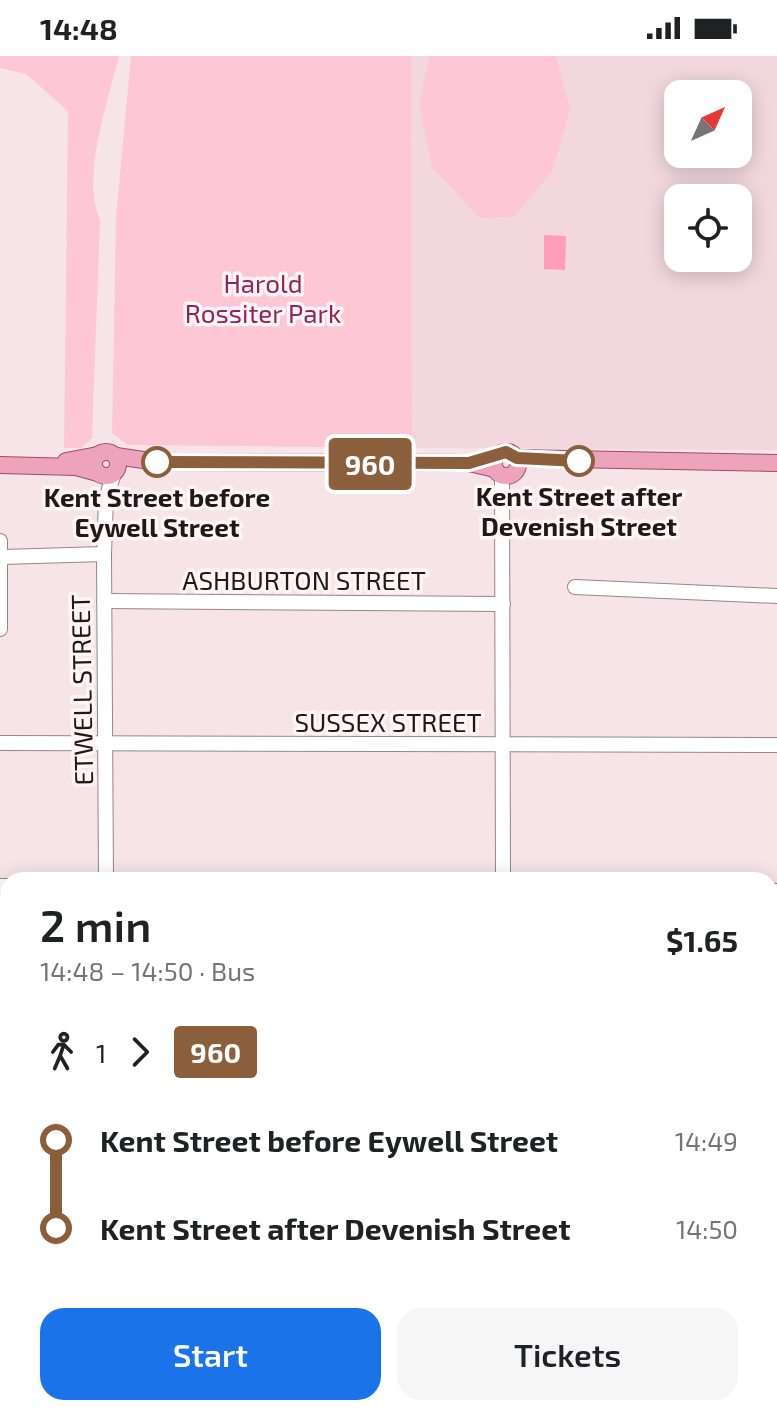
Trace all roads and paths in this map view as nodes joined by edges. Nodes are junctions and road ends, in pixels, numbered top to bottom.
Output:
1 (0, 462) edge
2 (777, 463) edge
3 (507, 467) junction
4 (108, 469) junction
5 (0, 541) edge
6 (104, 554) junction
7 (2, 557) edge
8 (575, 587) dead end
9 (777, 596) edge
10 (104, 601) junction
11 (503, 604) junction
12 (0, 629) edge
13 (0, 743) edge
14 (106, 743) junction
15 (503, 745) junction
16 (777, 745) edge
17 (106, 872) edge
18 (503, 872) edge

1 - 4 main road
1 - 4 main road
2 - 3 main road
3 - 4 main road
3 - 11 street
4 - 6 street, ETWELL STREET
5 - 7 street
6 - 7 street
6 - 10 street, ETWELL STREET
7 - 12 street
8 - 9 street
10 - 11 street, ASHBURTON STREET
10 - 14 street, ETWELL STREET
11 - 15 street
13 - 14 street, SUSSEX STREET
14 - 15 street, SUSSEX STREET
14 - 17 street, ETWELL STREET
15 - 16 street, SUSSEX STREET
15 - 18 street

